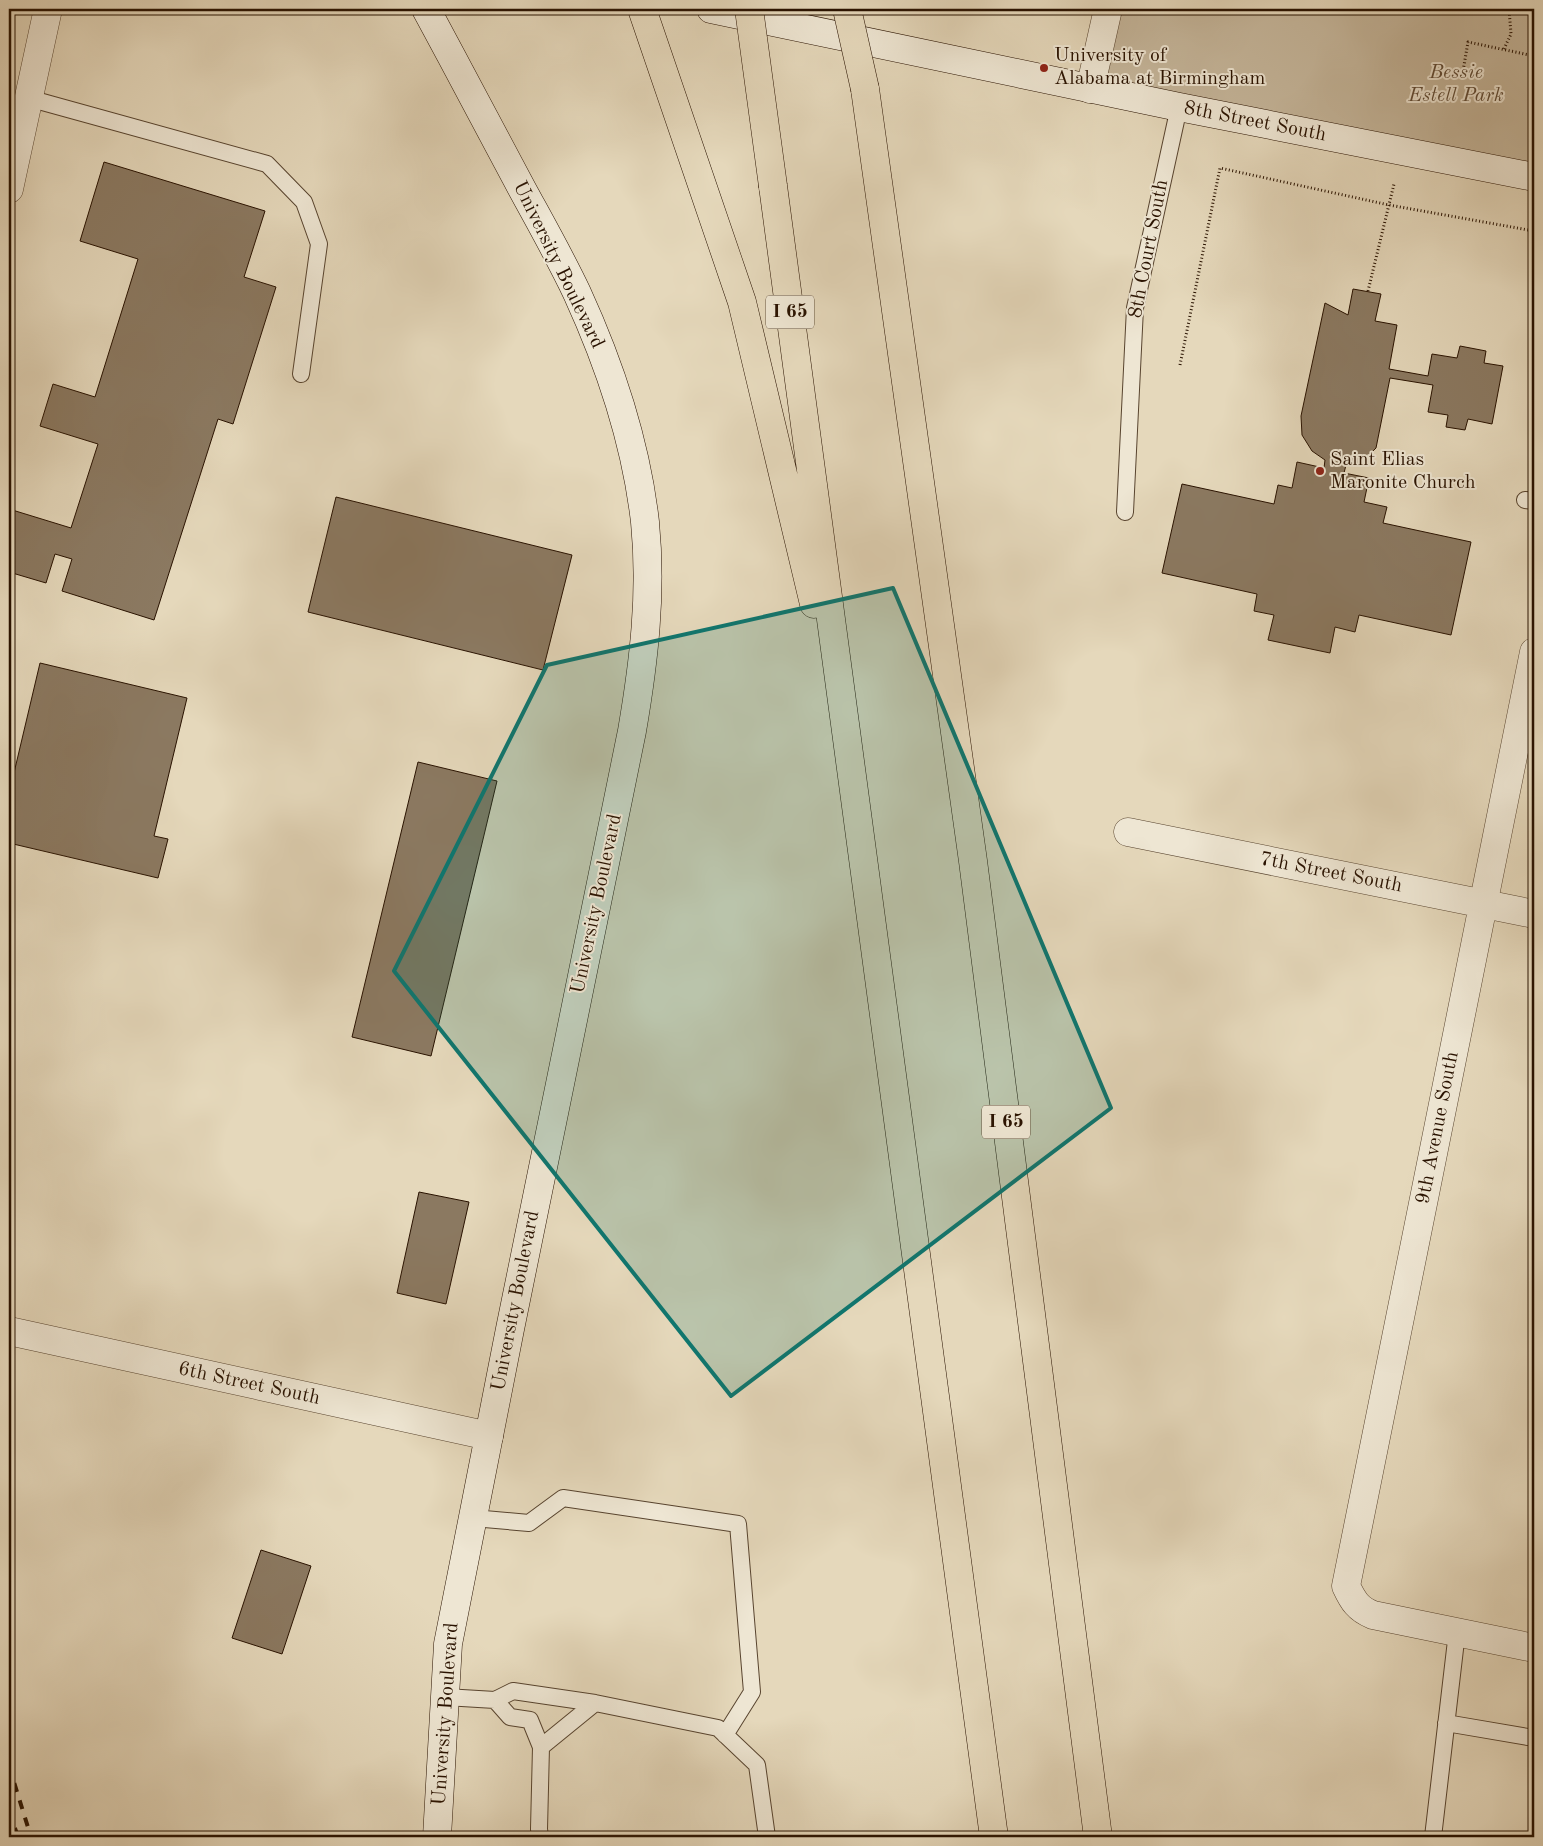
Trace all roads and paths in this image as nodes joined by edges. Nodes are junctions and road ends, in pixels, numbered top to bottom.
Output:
1 (48, 9) edge
2 (426, 9) edge
3 (642, 9) edge
4 (711, 9) edge
5 (749, 9) edge
6 (846, 9) edge
7 (856, 9) edge
8 (1108, 9) edge
9 (1509, 9) edge
10 (1504, 49) junction
11 (1534, 56) edge
12 (1462, 77) dead end
13 (865, 89) junction
14 (1090, 89) junction
15 (28, 98) junction
16 (1179, 107) junction
17 (1534, 177) edge
18 (9, 183) edge
19 (1394, 184) dead end
20 (1389, 205) junction
21 (1534, 232) edge
22 (1368, 291) dead end
23 (1180, 365) dead end
24 (301, 374) dead end
25 (1125, 512) dead end
26 (1534, 652) edge
27 (849, 751) junction
28 (1128, 832) dead end
29 (1483, 903) junction
30 (1534, 914) edge
31 (9, 1331) edge
32 (489, 1436) junction
33 (473, 1518) junction
34 (1457, 1632) junction
35 (1534, 1648) edge
36 (445, 1697) junction
37 (495, 1700) junction
38 (595, 1703) junction
39 (1446, 1723) junction
40 (725, 1735) junction
41 (1534, 1738) edge
42 (541, 1747) junction
43 (437, 1837) edge
44 (540, 1837) edge
45 (767, 1837) edge
46 (994, 1837) edge
47 (1098, 1837) edge
48 (1433, 1837) edge

1 - 15 street
2 - 32 street, University Boulevard
3 - 27 highway
4 - 14 street, 8th Street South
5 - 27 highway, I 65, bridge
6 - 13 highway, I 65, bridge
7 - 13 highway, bridge
8 - 14 street
9 - 10 path
10 - 11 path
10 - 12 path
13 - 47 highway, I 65
14 - 16 street, 8th Street South
15 - 18 street
15 - 24 lane
16 - 17 street, 8th Street South
16 - 25 lane, 8th Court South
19 - 20 path
20 - 21 path
20 - 22 path
20 - 23 path
26 - 29 street, 9th Avenue South
27 - 46 highway, I 65
28 - 29 street, 7th Street South
29 - 30 street, 7th Street South
29 - 34 street, 9th Avenue South
31 - 32 street, 6th Street South
32 - 33 street, University Boulevard
33 - 36 street, University Boulevard
33 - 40 lane
34 - 35 street
34 - 39 lane
36 - 37 lane
36 - 43 street, University Boulevard
37 - 38 lane
37 - 42 lane
38 - 40 lane
38 - 42 lane
39 - 41 lane
39 - 48 lane
40 - 45 lane
42 - 44 lane

